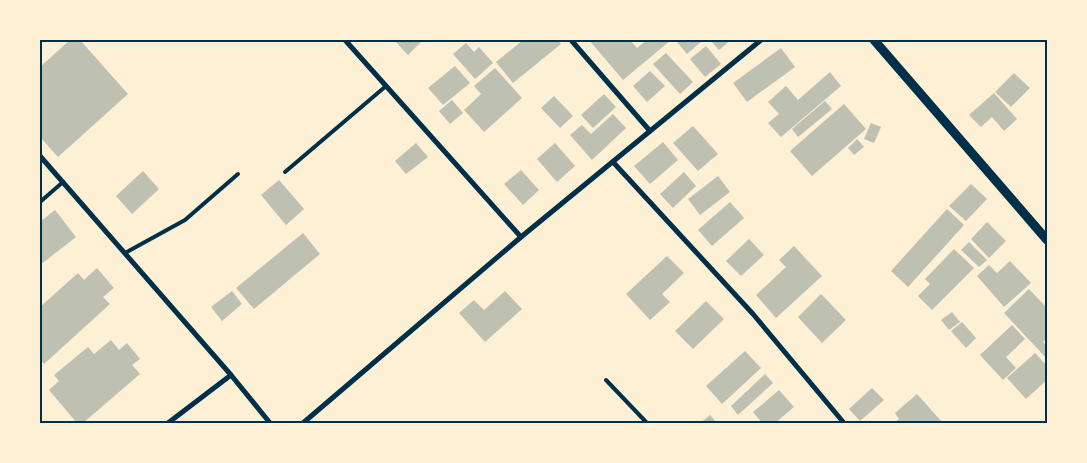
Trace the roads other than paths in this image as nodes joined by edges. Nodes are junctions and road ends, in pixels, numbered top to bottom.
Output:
1 (346, 40) edge
2 (571, 40) edge
3 (761, 40) edge
4 (874, 40) edge
5 (386, 86) junction
6 (650, 132) junction
7 (40, 156) edge
8 (613, 162) junction
9 (285, 172) dead end
10 (238, 174) dead end
11 (63, 182) junction
12 (40, 202) edge
13 (520, 237) junction
14 (1047, 240) edge
15 (125, 253) junction
16 (231, 375) junction
17 (606, 380) dead end
18 (168, 423) edge
19 (270, 423) edge
20 (303, 423) edge
21 (648, 423) edge
22 (844, 423) edge

1 - 5 street
2 - 6 street
3 - 6 street
4 - 14 street
5 - 9 lane
5 - 13 street
6 - 8 street
7 - 11 street
8 - 13 street
8 - 22 street
10 - 15 lane
11 - 12 lane
11 - 15 street
13 - 20 street
15 - 16 street
16 - 18 street
16 - 19 street
17 - 21 lane

